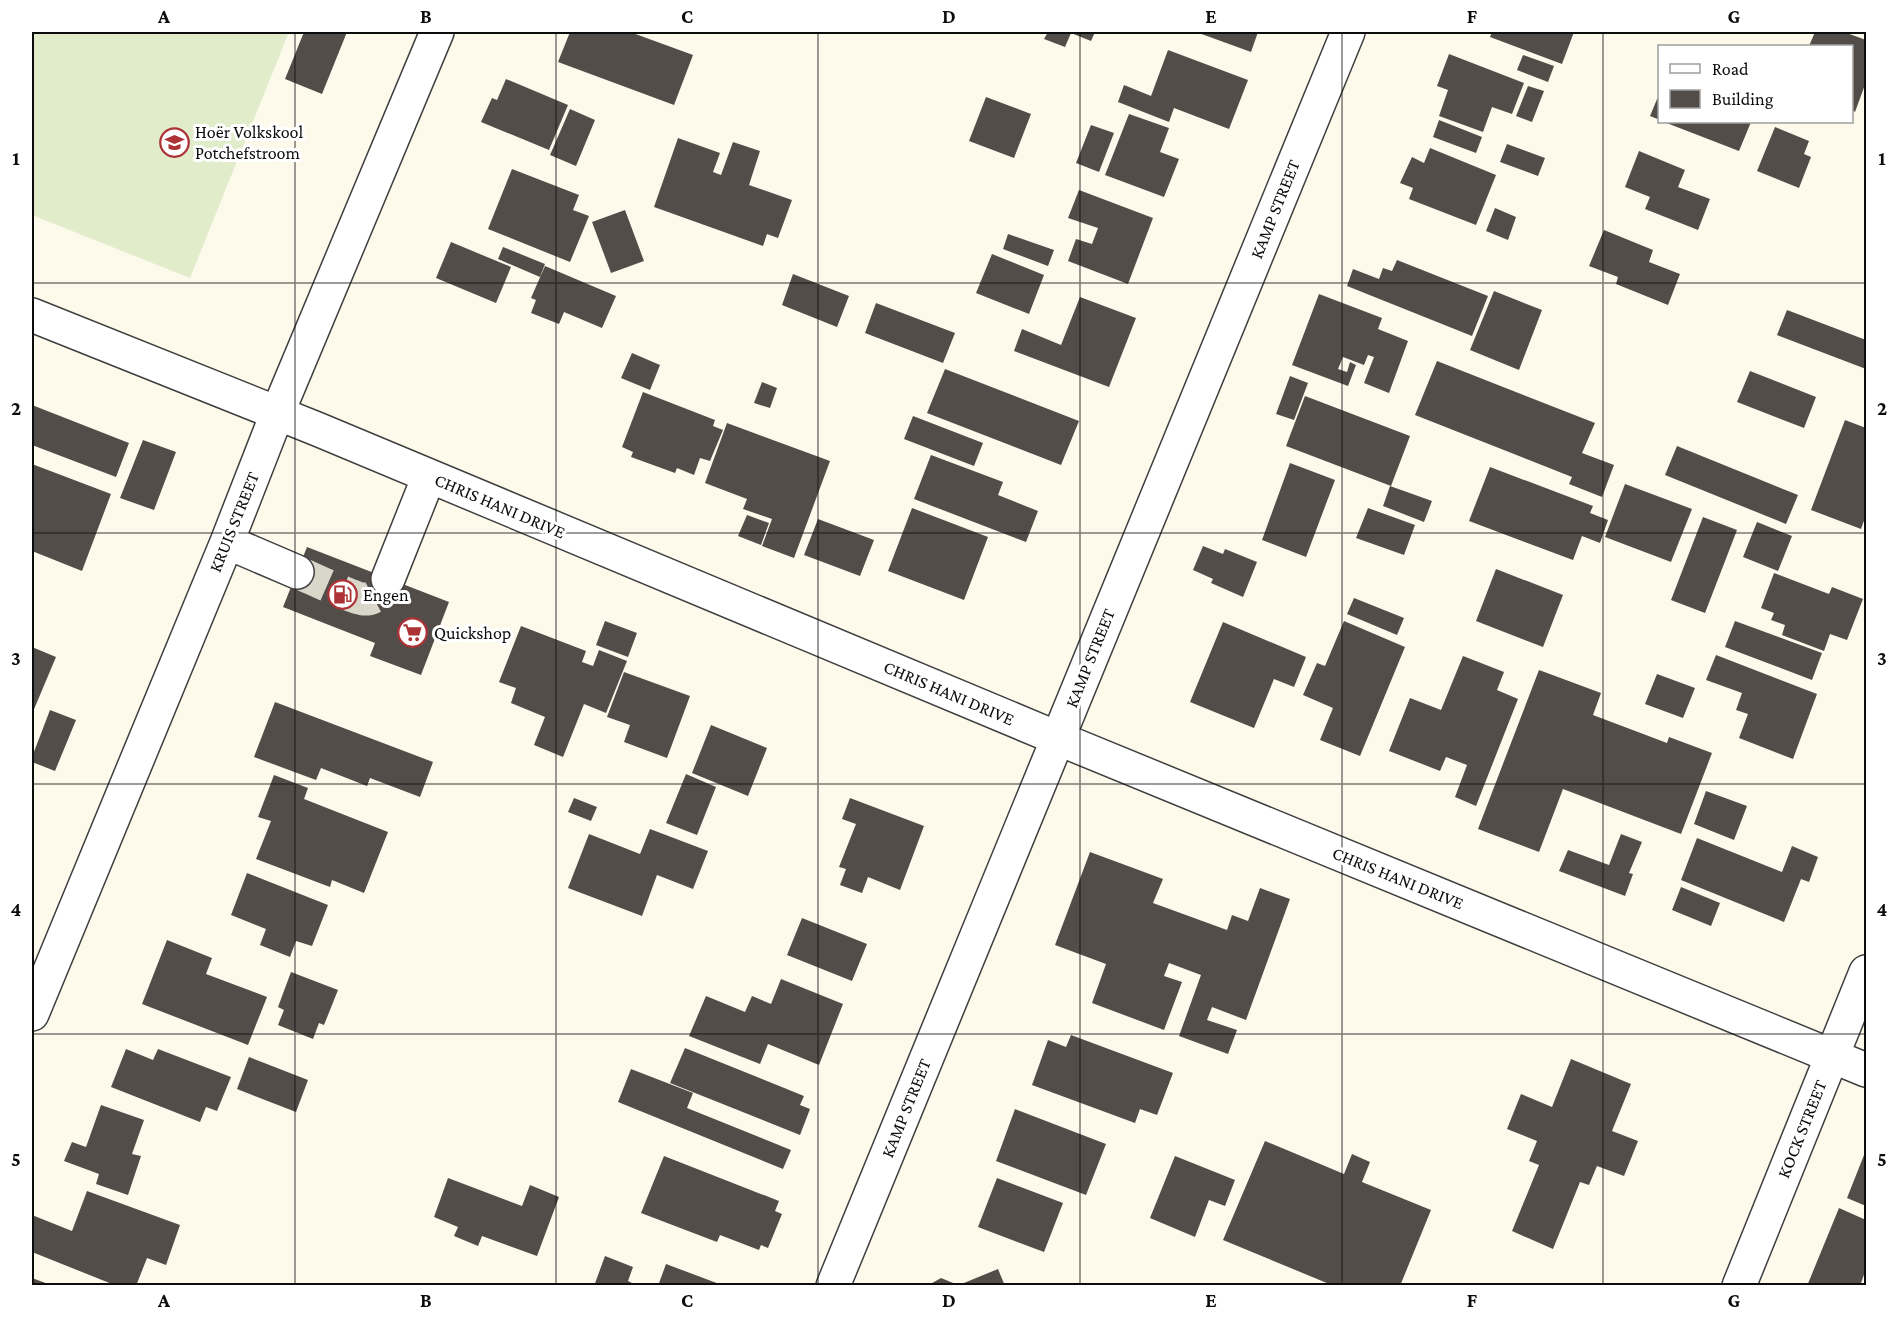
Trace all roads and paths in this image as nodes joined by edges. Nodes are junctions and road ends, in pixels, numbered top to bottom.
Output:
1 (437, 32) edge
2 (1348, 32) edge
3 (32, 315) edge
4 (277, 414) junction
5 (429, 476) junction
6 (227, 542) junction
7 (297, 572) tunnel mouth
8 (388, 579) tunnel mouth
9 (1057, 738) junction
10 (1866, 972) edge
11 (32, 1014) edge
12 (1832, 1056) junction
13 (1866, 1070) edge
14 (833, 1286) edge
15 (1739, 1286) edge

1 - 4 street, KRUIS STREET
2 - 9 street, KAMP STREET
3 - 4 street, CHRIS HANI DRIVE
4 - 5 street, CHRIS HANI DRIVE
4 - 6 street, KRUIS STREET
5 - 8 street
5 - 9 street, CHRIS HANI DRIVE
6 - 7 street
6 - 11 street, KRUIS STREET
9 - 12 street, CHRIS HANI DRIVE
9 - 14 street, KAMP STREET
10 - 12 street, KOCK STREET
12 - 13 street, CHRIS HANI DRIVE
12 - 15 street, KOCK STREET

